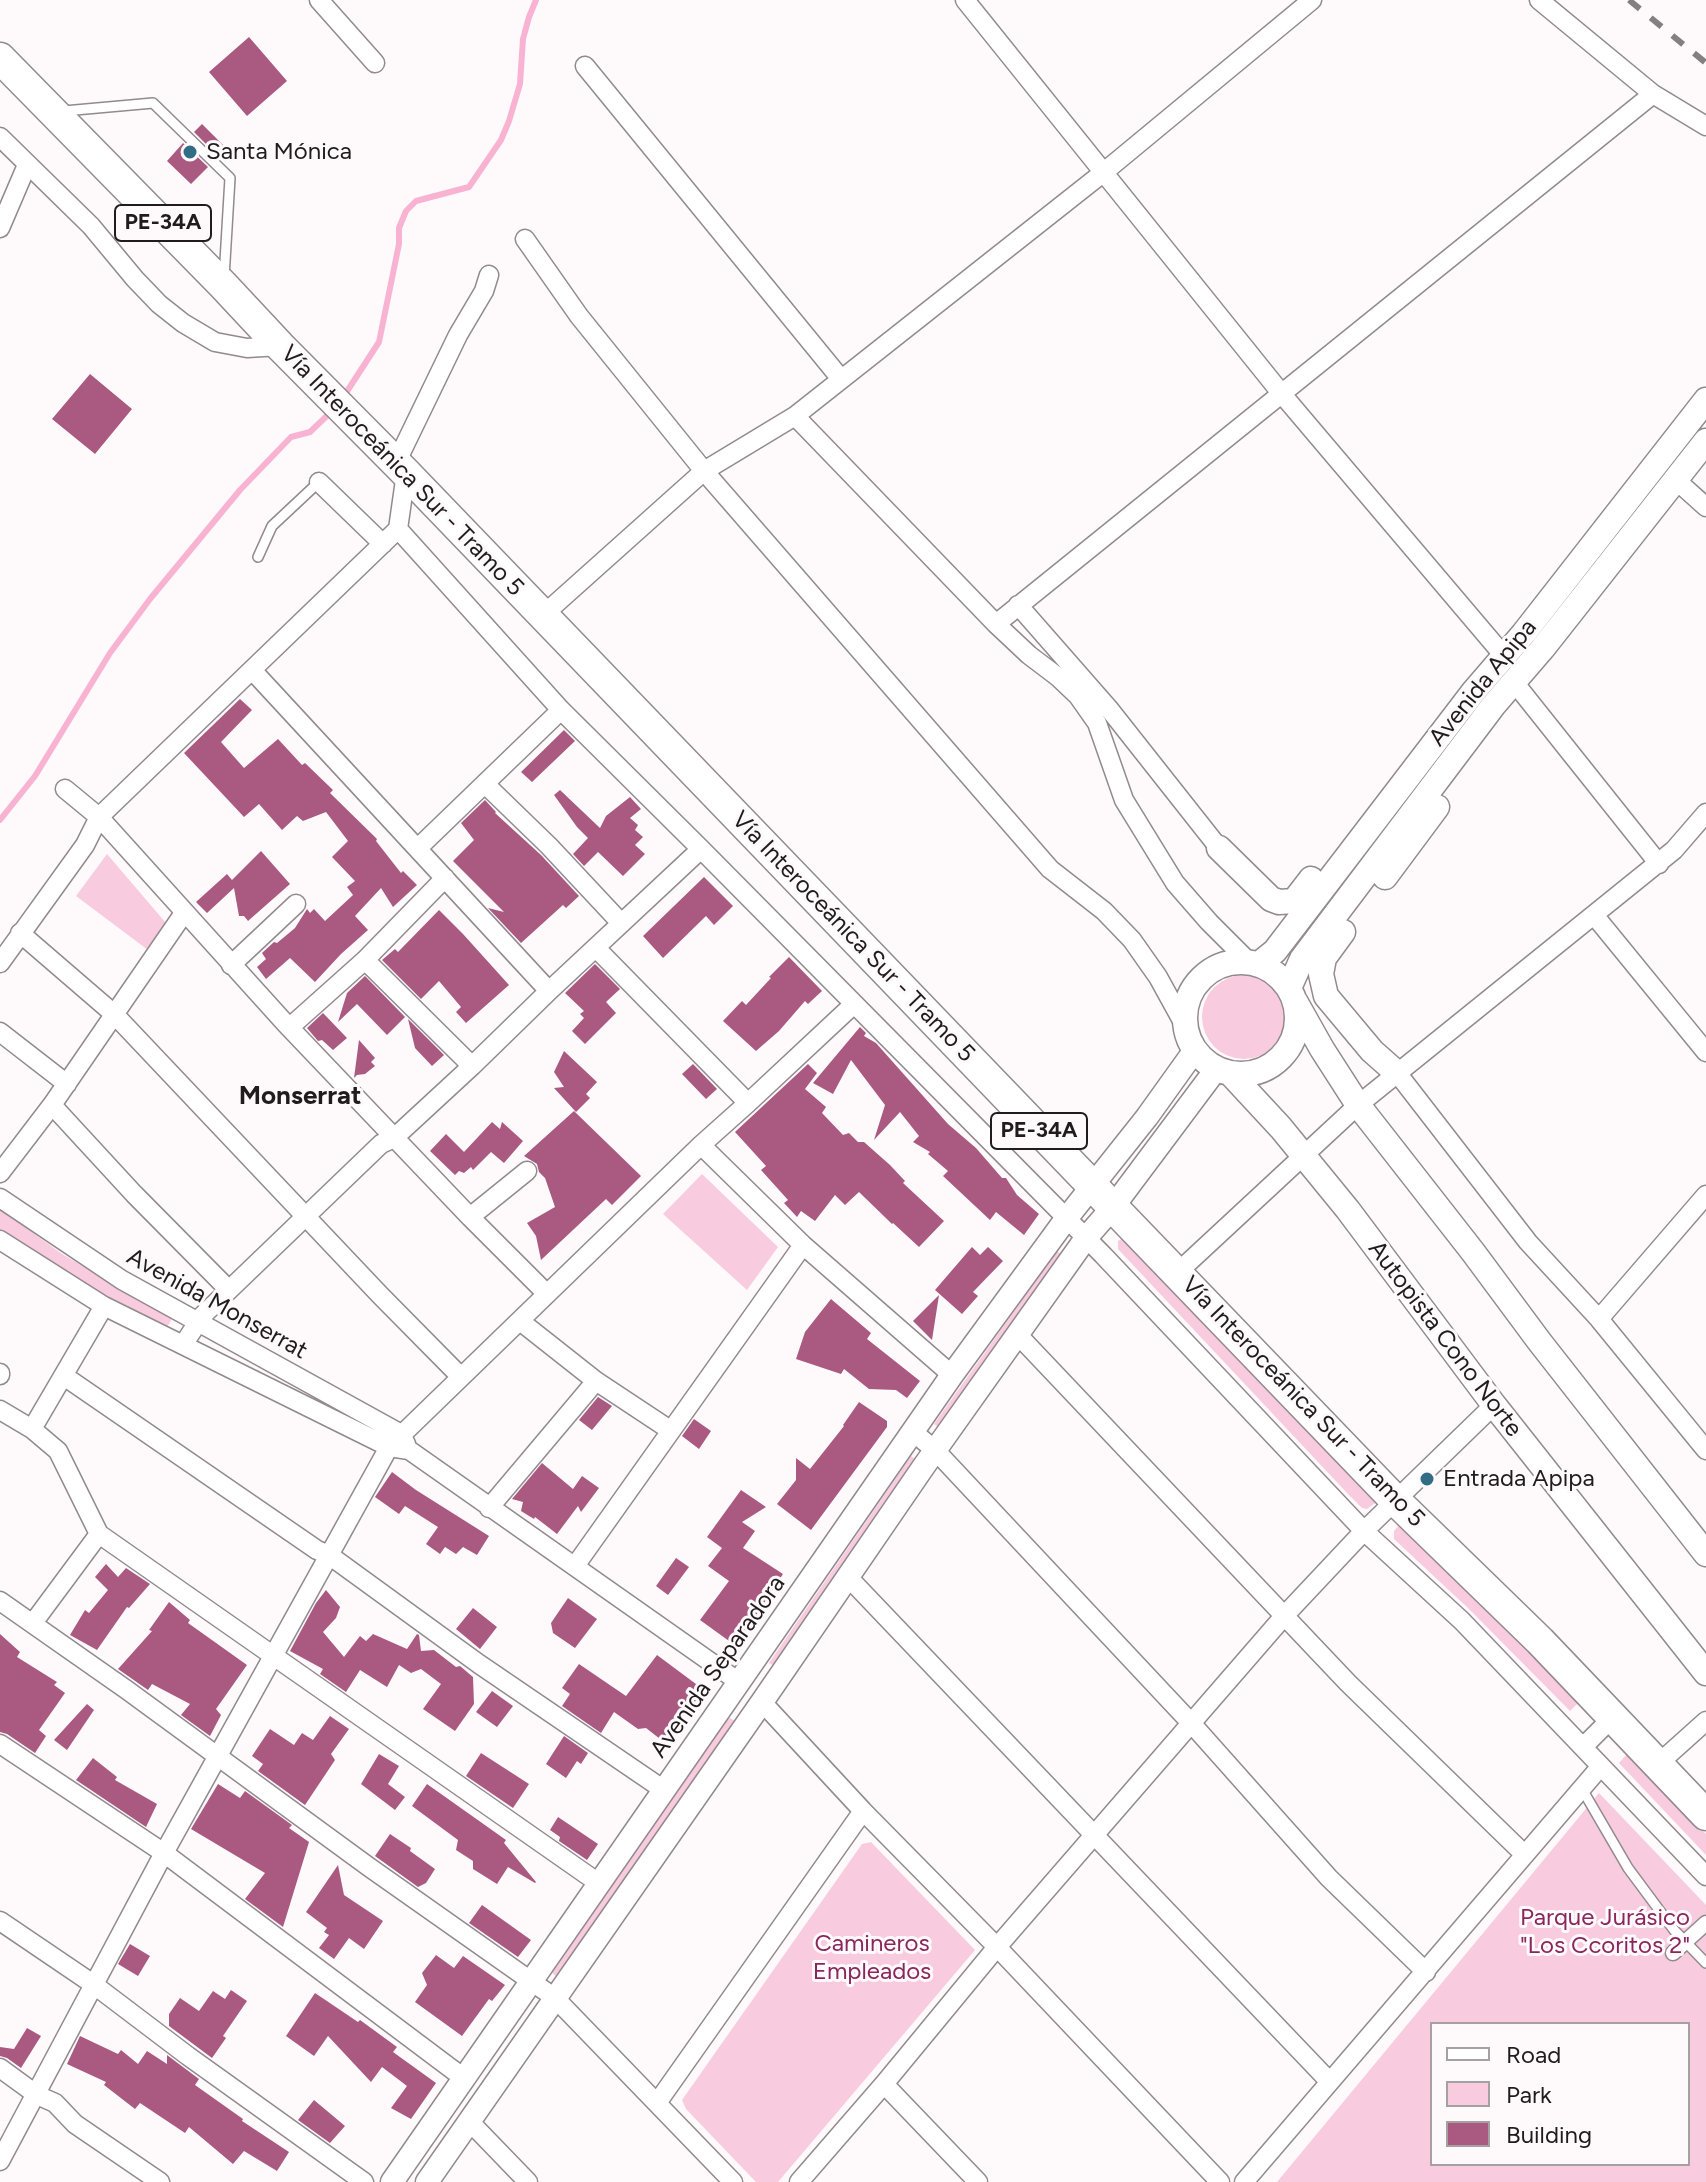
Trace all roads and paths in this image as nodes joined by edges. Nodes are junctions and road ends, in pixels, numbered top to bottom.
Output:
1 (319, 0) edge
2 (965, 0) edge
3 (1312, 0) edge
4 (1539, 0) edge
5 (0, 58) edge
6 (375, 63) dead end
7 (585, 66) dead end
8 (1653, 94) junction
9 (55, 112) junction
10 (1706, 126) edge
11 (0, 137) edge
12 (27, 165) junction
13 (1104, 172) junction
14 (0, 228) edge
15 (525, 239) dead end
16 (489, 275) dead end
17 (223, 285) junction
18 (280, 346) junction
19 (841, 379) junction
20 (1281, 393) junction
21 (1706, 400) edge
22 (795, 416) junction
23 (1706, 441) edge
24 (393, 460) junction
25 (704, 471) junction
26 (1676, 480) junction
27 (319, 482) joint
28 (1706, 507) edge
29 (398, 529) junction
30 (383, 544) junction
31 (258, 557) dead end
32 (1018, 605) junction
33 (542, 616) junction
34 (996, 624) junction
35 (1504, 656) junction
36 (252, 670) junction
37 (1514, 682) junction
38 (1467, 700) junction
39 (561, 710) junction
40 (1479, 725) junction
41 (485, 784) junction
42 (65, 789) dead end
43 (1706, 813) edge
44 (99, 817) junction
45 (418, 848) junction
46 (1219, 848) joint
47 (701, 849) junction
48 (1659, 864) junction
49 (445, 878) junction
50 (296, 904) dead end
51 (184, 913) junction
52 (1594, 915) junction
53 (621, 923) junction
54 (20, 933) junction
55 (596, 948) junction
56 (365, 960) junction
57 (0, 963) edge
58 (1254, 963) junction
59 (231, 965) junction
60 (549, 991) junction
61 (1292, 995) junction
62 (854, 1004) junction
63 (114, 1014) junction
64 (1185, 1026) junction
65 (290, 1027) junction
66 (0, 1032) edge
67 (1195, 1050) junction
68 (1706, 1052) edge
69 (472, 1066) junction
70 (1224, 1071) junction
71 (1398, 1074) junction
72 (67, 1084) junction
73 (748, 1103) junction
74 (52, 1105) junction
75 (1358, 1105) junction
76 (394, 1138) junction
77 (701, 1145) junction
78 (1303, 1155) junction
79 (527, 1171) dead end
80 (0, 1173) edge
81 (1706, 1195) edge
82 (1102, 1196) junction
83 (0, 1198) edge
84 (307, 1216) junction
85 (470, 1217) junction
86 (1066, 1219) junction
87 (1086, 1238) junction
88 (0, 1240) edge
89 (803, 1245) junction
90 (1177, 1273) junction
91 (229, 1290) junction
92 (547, 1294) junction
93 (104, 1306) junction
94 (1599, 1319) junction
95 (520, 1321) junction
96 (197, 1322) junction
97 (1018, 1335) junction
98 (183, 1345) junction
99 (952, 1375) junction
100 (64, 1376) junction
101 (460, 1376) junction
102 (596, 1381) junction
103 (1494, 1405) junction
104 (0, 1410) edge
105 (32, 1429) junction
106 (670, 1430) junction
107 (913, 1432) junction
108 (400, 1443) junction
109 (935, 1450) junction
110 (1706, 1450) edge
111 (1396, 1501) junction
112 (489, 1508) junction
113 (1364, 1531) junction
114 (99, 1534) junction
115 (1706, 1554) edge
116 (329, 1555) junction
117 (575, 1566) junction
118 (847, 1576) junction
119 (0, 1601) edge
120 (1285, 1615) junction
121 (33, 1623) junction
122 (274, 1656) junction
123 (1706, 1673) edge
124 (739, 1682) junction
125 (762, 1702) junction
126 (1613, 1717) junction
127 (1706, 1721) edge
128 (1192, 1724) junction
129 (0, 1744) edge
130 (1583, 1747) junction
131 (219, 1756) junction
132 (1658, 1764) junction
133 (1601, 1766) junction
134 (1582, 1789) junction
135 (664, 1790) junction
136 (863, 1811) junction
137 (1706, 1815) edge
138 (1095, 1834) junction
139 (164, 1853) junction
140 (1524, 1854) junction
141 (1706, 1876) edge
142 (600, 1884) junction
143 (0, 1921) edge
144 (1706, 1923) edge
145 (1685, 1942) junction
146 (997, 1947) junction
147 (1673, 1953) dead end
148 (1706, 1963) edge
149 (1426, 1972) junction
150 (533, 1982) junction
151 (93, 1984) junction
152 (555, 1998) junction
153 (0, 2068) edge
154 (465, 2079) junction
155 (1329, 2081) junction
156 (884, 2084) junction
157 (37, 2095) junction
158 (657, 2103) junction
159 (470, 2122) junction
160 (0, 2161) edge
161 (160, 2182) edge
162 (364, 2182) edge
163 (392, 2182) edge
164 (427, 2182) edge
165 (528, 2182) edge
166 (733, 2182) edge
167 (799, 2182) edge
168 (978, 2182) edge
169 (1220, 2182) edge
170 (1244, 2182) edge

1 - 6 street
2 - 13 street
3 - 13 street
4 - 8 street
5 - 9 highway, Vía Interoceánica Sur - Tramo 5 / PE-34A
7 - 19 street
8 - 10 street
8 - 20 street
9 - 17 highway, Vía Interoceánica Sur - Tramo 5 / PE-34A
9 - 17 lane
11 - 12 street
12 - 14 street
12 - 18 street
13 - 19 street
13 - 20 street
15 - 25 street
16 - 24 street
17 - 18 highway, Vía Interoceánica Sur - Tramo 5 / PE-34A
18 - 24 highway, Vía Interoceánica Sur - Tramo 5 / PE-34A
19 - 22 street
20 - 32 street
20 - 35 street
21 - 35 main road, Avenida Apipa
22 - 25 street
22 - 34 street
23 - 26 main road, Avenida Apipa
24 - 29 street
24 - 33 highway, Vía Interoceánica Sur - Tramo 5 / PE-34A
25 - 33 street
25 - 64 street
26 - 28 street
26 - 37 main road, Avenida Apipa
27 - 30 street
27 - 31 lane
29 - 30 street
29 - 39 street
30 - 36 street
32 - 34 street
32 - 46 street
33 - 82 highway, Vía Interoceánica Sur - Tramo 5 / PE-34A
34 - 58 street
35 - 38 main road, Avenida Apipa
36 - 44 street
36 - 45 street
37 - 40 main road, Avenida Apipa
37 - 48 street
38 - 46 main road
38 - 58 main road, Avenida Apipa
39 - 41 street
39 - 47 street
40 - 61 main road, Avenida Apipa
40 - 71 main road
41 - 45 street
41 - 53 street
42 - 44 street
43 - 48 street
44 - 51 street
44 - 54 street
45 - 49 street
47 - 53 street
47 - 62 street
48 - 52 street
49 - 56 street
49 - 60 street
50 - 59 street
51 - 59 street
51 - 63 street
52 - 68 street
52 - 71 street
53 - 55 street
54 - 57 street
54 - 63 street
55 - 60 street
55 - 73 street
56 - 65 street
56 - 69 street
58 - 61 main road
58 - 64 main road
59 - 65 street
60 - 69 street
61 - 70 main road
61 - 75 main road
62 - 73 street
62 - 86 street
63 - 72 street
63 - 84 street
64 - 67 main road
65 - 76 street
66 - 72 street
67 - 70 main road
67 - 82 street
69 - 76 street
70 - 78 main road, Autopista Cono Norte
70 - 82 street
71 - 75 street
71 - 94 street
72 - 74 street
73 - 77 street
74 - 80 street
74 - 91 street
75 - 78 street
75 - 115 main road
76 - 84 street
76 - 85 street
77 - 89 street
77 - 92 street
78 - 90 street
78 - 103 main road, Autopista Cono Norte
79 - 85 street
81 - 94 street
82 - 86 street, Avenida Separadora
82 - 87 street
82 - 90 highway, Vía Interoceánica Sur - Tramo 5 / PE-34A
83 - 96 street, Avenida Monserrat
84 - 91 street
84 - 101 street
85 - 92 street
86 - 87 street
86 - 99 street, Avenida Separadora
87 - 97 street
87 - 113 street
88 - 93 street, Avenida Monserrat
89 - 99 street
89 - 106 street
90 - 111 highway, Vía Interoceánica Sur - Tramo 5 / PE-34A
91 - 96 street
92 - 95 street
93 - 98 street, Avenida Monserrat
93 - 100 street
94 - 110 street
95 - 101 street
95 - 102 street
96 - 98 street
96 - 108 street, Avenida Monserrat
97 - 109 street
97 - 120 street
98 - 108 street, Avenida Monserrat
99 - 107 street, Avenida Separadora
100 - 105 street
100 - 116 street
101 - 108 street
102 - 106 street
102 - 112 street
103 - 111 street
103 - 123 main road, Autopista Cono Norte
104 - 105 street
105 - 114 street
106 - 117 street
107 - 109 street
107 - 124 street, Avenida Separadora
108 - 112 street, Avenida Monserrat
108 - 116 street
109 - 118 street
109 - 128 street
111 - 113 street
111 - 126 highway, Vía Interoceánica Sur - Tramo 5 / PE-34A
112 - 117 street, Avenida Monserrat
113 - 120 street
113 - 130 street
114 - 121 street
114 - 122 street
116 - 122 street
116 - 135 street
117 - 124 street, Avenida Monserrat
118 - 125 street
118 - 138 street
119 - 121 street
120 - 128 street
120 - 140 street
121 - 131 street
122 - 131 street
122 - 142 street
124 - 135 street, Avenida Separadora
125 - 136 street
125 - 152 street
126 - 130 street
126 - 132 highway, Vía Interoceánica Sur - Tramo 5 / PE-34A
127 - 132 street
128 - 138 street
128 - 149 street
129 - 139 street
130 - 133 street
131 - 139 street
131 - 150 street
132 - 137 highway, Vía Interoceánica Sur - Tramo 5 / PE-34A
133 - 134 street
133 - 141 street
134 - 140 street
134 - 145 lane
135 - 142 street, Avenida Separadora
136 - 146 street
136 - 158 street
138 - 146 street
138 - 155 street
139 - 151 street
139 - 154 street
140 - 149 street
142 - 150 street, Avenida Separadora
143 - 151 street
144 - 145 street
145 - 147 street
145 - 148 lane
146 - 156 street
146 - 169 street
149 - 155 street
150 - 152 street
150 - 154 street, Avenida Separadora
151 - 157 street
151 - 162 street
152 - 158 street
152 - 159 street
153 - 157 street
154 - 163 street, Avenida Separadora
155 - 170 street
156 - 167 street
156 - 168 street
157 - 160 street
157 - 161 street
158 - 166 street
159 - 164 street
159 - 165 street

